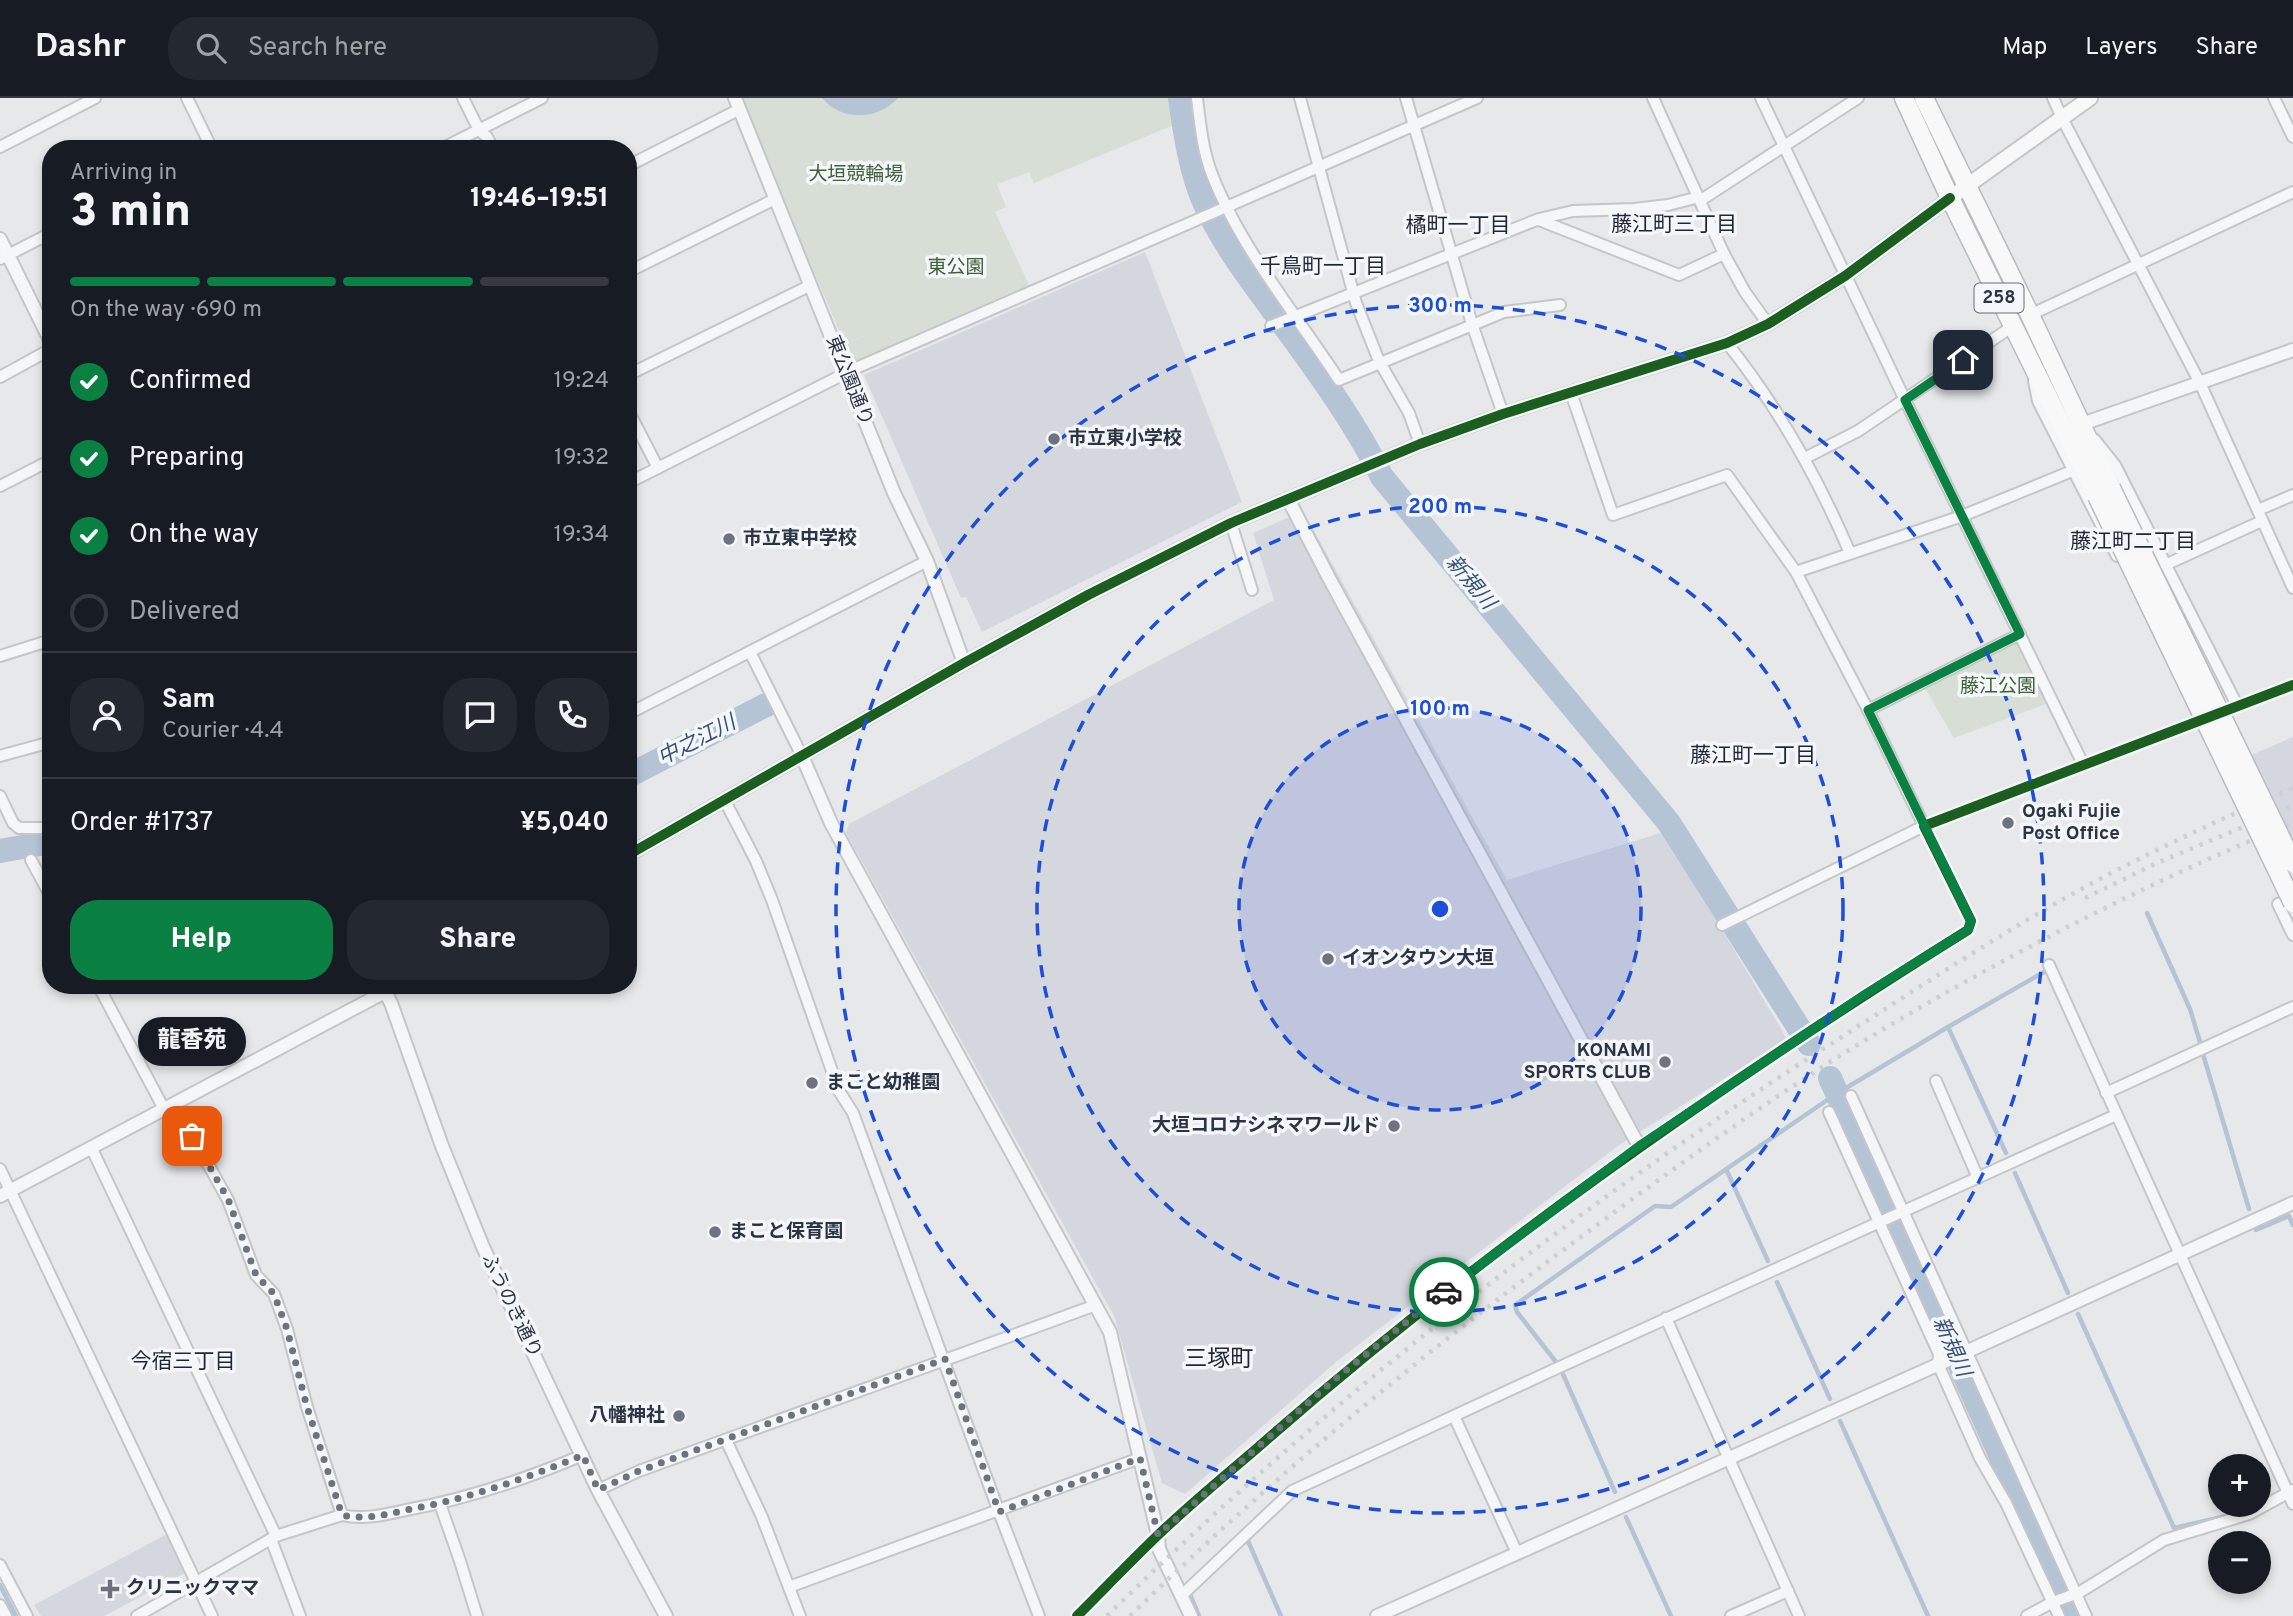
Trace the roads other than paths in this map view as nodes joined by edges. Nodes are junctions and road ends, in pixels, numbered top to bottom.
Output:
1 (95, 98) edge
2 (187, 98) edge
3 (463, 98) edge
4 (542, 98) edge
5 (1197, 98) edge
6 (1300, 98) edge
7 (1406, 98) edge
8 (1477, 98) edge
9 (1653, 98) edge
10 (1761, 98) edge
11 (1858, 98) edge
12 (1904, 98) edge
13 (1924, 98) edge
14 (2053, 98) edge
15 (2090, 98) edge
16 (2274, 98) edge
17 (737, 104) edge
18 (2062, 118) junction
19 (1414, 125) junction
20 (479, 130) junction
21 (2293, 137) edge
22 (208, 140) edge
23 (460, 140) edge
24 (488, 140) edge
25 (0, 147) edge
26 (1784, 148) junction
27 (637, 161) edge
28 (1319, 167) junction
29 (1966, 187) junction
30 (2293, 192) edge
31 (1700, 198) junction
32 (1950, 198) junction
33 (775, 199) junction
34 (1225, 208) junction
35 (1539, 219) junction
36 (42, 238) edge
37 (0, 239) edge
38 (1451, 254) junction
39 (1724, 254) junction
40 (4, 257) edge
41 (2138, 263) junction
42 (637, 268) edge
43 (1845, 276) junction
44 (811, 285) junction
45 (1353, 292) junction
46 (1560, 305) dead end
47 (2030, 315) junction
48 (1293, 317) junction
49 (1472, 324) junction
50 (1769, 324) junction
51 (42, 326) edge
52 (1271, 326) dead end
53 (2013, 326) junction
54 (1727, 342) junction
55 (2293, 350) edge
56 (42, 354) edge
57 (2030, 360) junction
58 (1380, 361) junction
59 (637, 371) edge
60 (846, 372) junction
61 (0, 377) edge
62 (2200, 383) junction
63 (1571, 393) junction
64 (1905, 400) junction
65 (1503, 414) junction
66 (2082, 425) junction
67 (637, 427) edge
68 (1420, 444) junction
69 (1805, 457) junction
70 (42, 465) edge
71 (658, 468) junction
72 (2072, 471) junction
73 (637, 478) edge
74 (0, 486) edge
75 (2104, 492) junction
76 (2293, 495) edge
77 (1288, 499) junction
78 (2260, 515) junction
79 (1962, 516) junction
80 (1231, 523) junction
81 (1850, 553) junction
82 (927, 561) junction
83 (2165, 565) junction
84 (1796, 572) junction
85 (2293, 588) edge
86 (1252, 590) dead end
87 (2020, 634) junction
88 (42, 643) edge
89 (750, 652) junction
90 (0, 656) edge
91 (964, 663) junction
92 (2293, 684) edge
93 (2237, 705) junction
94 (637, 709) edge
95 (1868, 710) junction
96 (2201, 720) junction
97 (42, 744) edge
98 (0, 756) edge
99 (802, 756) junction
100 (2083, 764) junction
101 (0, 796) edge
102 (724, 801) junction
103 (1924, 826) junction
104 (42, 828) edge
105 (637, 850) edge
106 (31, 860) dead end
107 (2293, 863) edge
108 (42, 880) edge
109 (2293, 901) edge
110 (1722, 925) dead end
111 (2293, 935) edge
112 (2049, 965) dead end
113 (103, 994) edge
114 (374, 994) edge
115 (386, 994) edge
116 (2293, 1007) edge
117 (1936, 1081) dead end
118 (2106, 1093) junction
119 (1851, 1096) dead end
120 (169, 1107) junction
121 (1829, 1112) dead end
122 (2116, 1115) junction
123 (1639, 1146) junction
124 (91, 1147) junction
125 (0, 1169) edge
126 (1978, 1178) junction
127 (5, 1193) edge
128 (2292, 1205) edge
129 (1902, 1213) junction
130 (1881, 1222) junction
131 (2179, 1254) junction
132 (1096, 1305) junction
133 (1667, 1318) junction
134 (1965, 1352) junction
135 (945, 1359) junction
136 (1942, 1363) junction
137 (1454, 1416) junction
138 (726, 1440) junction
139 (583, 1455) junction
140 (1140, 1458) junction
141 (1729, 1458) junction
142 (598, 1490) junction
143 (2290, 1491) edge
144 (440, 1504) junction
145 (2293, 1504) edge
146 (999, 1512) junction
147 (342, 1515) junction
148 (1158, 1535) junction
149 (274, 1537) junction
150 (1517, 1553) junction
151 (0, 1565) edge
152 (196, 1584) junction
153 (789, 1587) junction
154 (1788, 1591) junction
155 (2074, 1594) junction
156 (1181, 1596) junction
157 (2053, 1602) junction
158 (0, 1605) edge
159 (6, 1616) edge
160 (27, 1616) edge
161 (137, 1616) edge
162 (212, 1616) edge
163 (300, 1616) edge
164 (477, 1616) edge
165 (666, 1616) edge
166 (800, 1616) edge
167 (1039, 1616) edge
168 (1077, 1616) edge
169 (1191, 1616) edge
170 (1377, 1616) edge
171 (1731, 1616) edge
172 (1799, 1616) edge
173 (2027, 1616) edge
174 (2059, 1616) edge
175 (2086, 1616) edge

1 - 25 street
2 - 22 street
3 - 20 street
4 - 20 street
5 - 34 street
6 - 28 street
7 - 19 street
8 - 19 street
9 - 31 street
10 - 26 street
11 - 26 street
12 - 32 highway, 258
13 - 29 highway, 258
14 - 18 street
15 - 18 main road
16 - 21 street
17 - 27 street
17 - 33 street, 東公園通り
18 - 29 main road
18 - 41 street
19 - 28 street
19 - 38 street
20 - 23 street
20 - 24 street
26 - 31 street
26 - 43 street
28 - 34 street
28 - 45 street
29 - 32 main road
29 - 47 highway, 258
30 - 41 street
31 - 35 street
31 - 39 street
32 - 43 street
32 - 53 highway, 258
33 - 42 street
33 - 44 street, 東公園通り
34 - 48 street
34 - 60 street
35 - 38 street
35 - 39 street
36 - 40 street
37 - 40 street
38 - 45 street
38 - 49 street
39 - 50 street
40 - 51 street
41 - 47 street
41 - 62 street
43 - 50 street
43 - 64 street
44 - 59 street
44 - 60 street, 東公園通り
45 - 48 street
45 - 58 street
46 - 49 street
47 - 66 highway, 258
48 - 52 street
48 - 58 street
49 - 58 street
49 - 65 street
50 - 54 street
53 - 57 highway, 258
53 - 64 street
54 - 63 street
54 - 69 street
55 - 62 street
56 - 61 street
57 - 72 street
57 - 75 highway, 258
58 - 68 street
60 - 71 street
60 - 82 street, 東公園通り
62 - 66 street
62 - 78 street
63 - 65 street
63 - 84 street
64 - 69 street
64 - 79 street
65 - 68 street
66 - 75 highway, 258
66 - 83 street
67 - 71 street
68 - 77 street
69 - 81 street
70 - 74 street
71 - 73 street
72 - 79 street
72 - 96 street
75 - 107 highway, 258, bridge
75 - 109 highway, 258, bridge
76 - 78 street
77 - 80 street
77 - 123 street
78 - 83 street
78 - 85 street
79 - 81 street
79 - 87 street
80 - 86 street
80 - 91 street
81 - 84 street
82 - 89 street
82 - 91 street, 東公園通り
83 - 93 street
84 - 95 street
87 - 95 street
87 - 100 street
88 - 90 street
89 - 94 street
89 - 99 street
91 - 99 street
92 - 93 street
93 - 96 street
95 - 103 street
96 - 100 street
97 - 98 street
99 - 102 street
99 - 132 street
100 - 103 street
101 - 104 street
102 - 105 street
102 - 135 street
103 - 110 street
103 - 123 street
106 - 108 street
109 - 111 street
112 - 118 street
113 - 120 street
114 - 120 street
115 - 139 street, ふうのき通り
116 - 118 street
117 - 126 street
118 - 122 street
119 - 129 street
120 - 124 street
120 - 147 street
121 - 130 street
122 - 126 street
122 - 131 street
123 - 148 street
124 - 127 street
124 - 149 street
125 - 127 street
126 - 129 street
127 - 152 street
128 - 131 street
129 - 130 street
129 - 134 street
130 - 133 street
130 - 136 street
131 - 134 street
131 - 143 street
132 - 135 street
132 - 140 street
133 - 137 street
133 - 141 street
134 - 136 street
134 - 155 street
135 - 138 street
135 - 146 street
136 - 141 street
136 - 157 street
137 - 150 street
137 - 156 street
138 - 142 street
138 - 153 street
139 - 142 street, ふうのき通り
139 - 144 street
140 - 146 street
140 - 148 street
141 - 150 street
141 - 154 street
142 - 165 street, ふうのき通り
143 - 145 street
143 - 155 street
144 - 147 street
144 - 164 street
146 - 153 street
146 - 167 street
147 - 149 street
148 - 156 street
148 - 168 street
149 - 152 street
149 - 163 street
150 - 170 street
151 - 160 street
152 - 161 street
152 - 162 street
153 - 166 street
154 - 171 street
154 - 172 street
155 - 157 street
155 - 175 street
156 - 169 street
157 - 173 street
157 - 174 street
158 - 159 street

